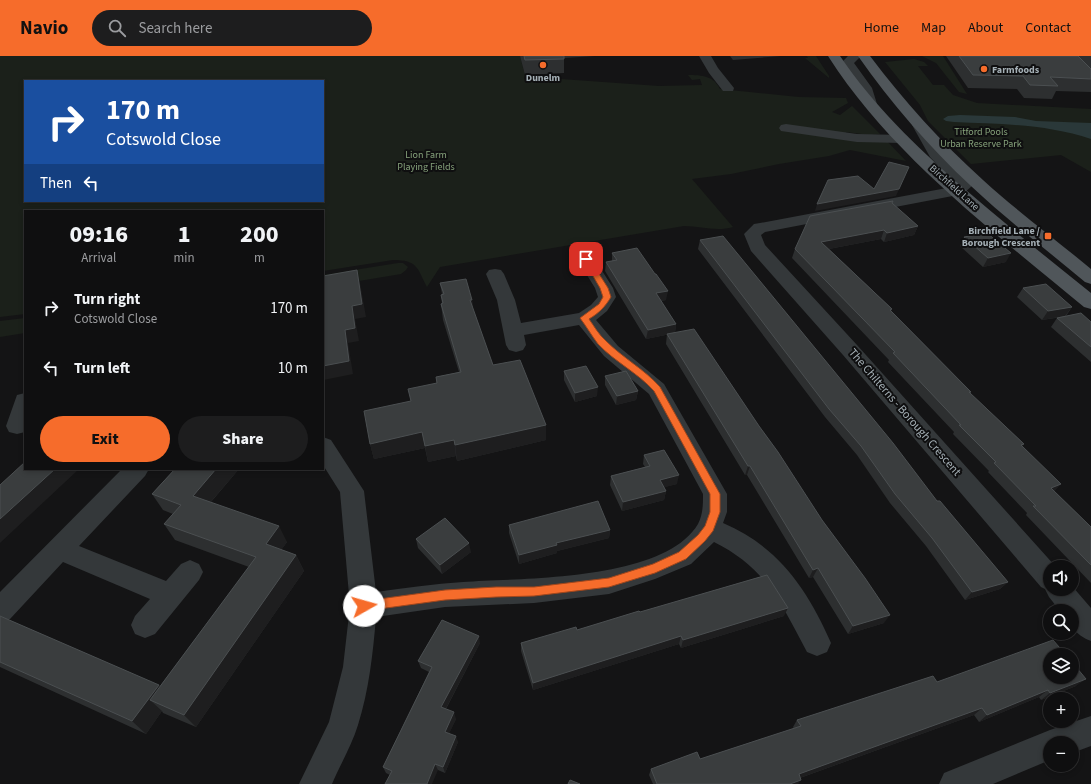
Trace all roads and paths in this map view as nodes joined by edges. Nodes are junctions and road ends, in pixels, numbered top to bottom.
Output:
1 (705, 56) edge
2 (834, 56) edge
3 (855, 56) edge
4 (864, 56) edge
5 (728, 88) dead end
6 (870, 104) junction
7 (919, 125) junction
8 (786, 128) dead end
9 (902, 138) junction
10 (957, 191) junction
11 (586, 259) dead end
12 (495, 274) dead end
13 (1091, 278) edge
14 (1091, 304) edge
15 (584, 318) junction
16 (24, 403) edge
17 (14, 427) edge
18 (324, 448) edge
19 (136, 470) edge
20 (709, 528) junction
21 (59, 549) junction
22 (1043, 571) edge
23 (190, 572) dead end
24 (171, 594) junction
25 (1064, 596) edge
26 (364, 606) junction
27 (0, 610) edge
28 (146, 625) dead end
29 (1091, 628) edge
30 (817, 643) dead end
31 (1091, 731) edge
32 (1077, 736) edge
33 (1043, 749) edge
34 (315, 784) edge
35 (955, 784) edge

1 - 5 street
2 - 6 main road, Birchfield Lane
3 - 6 street
4 - 7 main road, Birchfield Lane
6 - 9 main road, Birchfield Lane
7 - 10 street
7 - 13 main road, Birchfield Lane
8 - 9 street
9 - 10 main road, Birchfield Lane
10 - 14 main road, Birchfield Lane
10 - 22 street, The Chilterns - Borough Crescent
11 - 15 street
12 - 15 street
15 - 20 street
16 - 17 street
18 - 26 street
19 - 21 street
20 - 26 street
20 - 30 street
21 - 24 street
21 - 27 street
23 - 24 street
24 - 28 street
25 - 29 street
26 - 34 street
31 - 32 street
33 - 35 street

